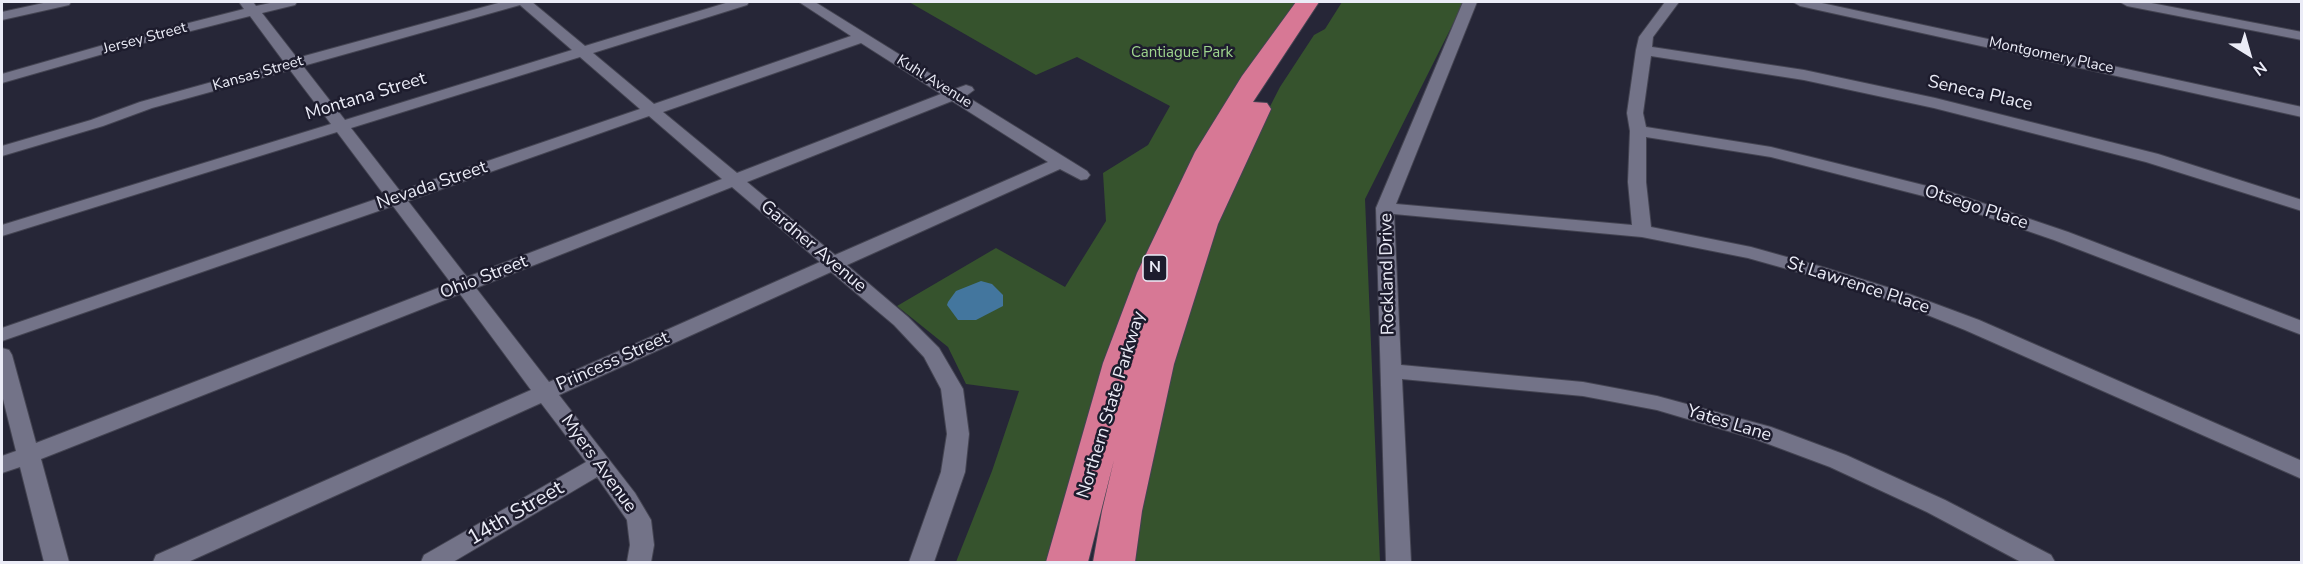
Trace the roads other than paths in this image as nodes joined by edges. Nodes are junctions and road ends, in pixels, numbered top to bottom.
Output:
1 (64, 2) edge
2 (290, 2) edge
3 (516, 2) edge
4 (524, 2) edge
5 (742, 2) edge
6 (807, 2) edge
7 (1307, 2) edge
8 (1329, 2) edge
9 (1470, 2) edge
10 (1672, 2) edge
11 (1800, 2) edge
12 (2127, 2) edge
13 (250, 6) edge
14 (2, 16) edge
15 (2301, 36) edge
16 (863, 37) junction
17 (1643, 50) junction
18 (582, 51) junction
19 (294, 64) junction
20 (2, 79) edge
21 (960, 92) junction
22 (651, 111) junction
23 (2301, 112) edge
24 (340, 126) junction
25 (1638, 131) junction
26 (2, 151) edge
27 (1060, 162) junction
28 (1081, 175) dead end
29 (734, 180) junction
30 (396, 199) junction
31 (2301, 206) edge
32 (1385, 208) junction
33 (2, 231) edge
34 (1642, 231) junction
35 (833, 264) junction
36 (463, 286) junction
37 (2301, 329) edge
38 (2, 335) edge
39 (2, 355) edge
40 (1390, 371) junction
41 (544, 393) junction
42 (28, 455) junction
43 (2, 465) edge
44 (599, 465) junction
45 (2301, 471) edge
46 (57, 562) edge
47 (165, 562) edge
48 (433, 562) edge
49 (639, 562) edge
50 (922, 562) edge
51 (1067, 562) edge
52 (1114, 562) edge
53 (1399, 562) edge
54 (2042, 562) edge

1 - 14 street
2 - 13 street, Jersey Street
3 - 19 street, Kansas Street
4 - 18 street, Gardner Avenue
5 - 18 street, Montana Street
6 - 16 street, Kuhl Avenue
7 - 51 highway, Northern State Parkway / N
8 - 52 highway, Northern State Parkway / N
9 - 32 street, Rockland Drive
10 - 17 street
11 - 23 street, Montgomery Place
12 - 15 street
13 - 19 street, Myers Avenue
13 - 20 street, Jersey Street
16 - 21 street, Kuhl Avenue
16 - 22 street, Nevada Street
17 - 25 street
17 - 31 street, Seneca Place
18 - 22 street, Gardner Avenue
18 - 24 street, Montana Street
19 - 24 street, Myers Avenue
19 - 26 street, Kansas Street
21 - 27 street, Kuhl Avenue
21 - 29 street, Ohio Street
22 - 29 street, Gardner Avenue
22 - 30 street, Nevada Street
24 - 30 street, Myers Avenue
24 - 33 street, Montana Street
25 - 34 street
25 - 37 street, Otsego Place
27 - 28 street, Kuhl Avenue
27 - 35 street, Princess Street
29 - 35 street, Gardner Avenue
29 - 36 street, Ohio Street
30 - 36 street, Myers Avenue
30 - 38 street, Nevada Street
32 - 34 street, St Lawrence Place
32 - 40 street, Rockland Drive
34 - 45 street, St Lawrence Place
35 - 41 street, Princess Street
35 - 50 street, Gardner Avenue
36 - 41 street, Myers Avenue
36 - 42 street, Ohio Street
39 - 42 street
40 - 53 street, Rockland Drive
40 - 54 street, Yates Lane
41 - 44 street, Myers Avenue
41 - 47 street, Princess Street
42 - 43 street, Ohio Street
42 - 46 street
44 - 48 street, 14th Street
44 - 49 street, Myers Avenue

